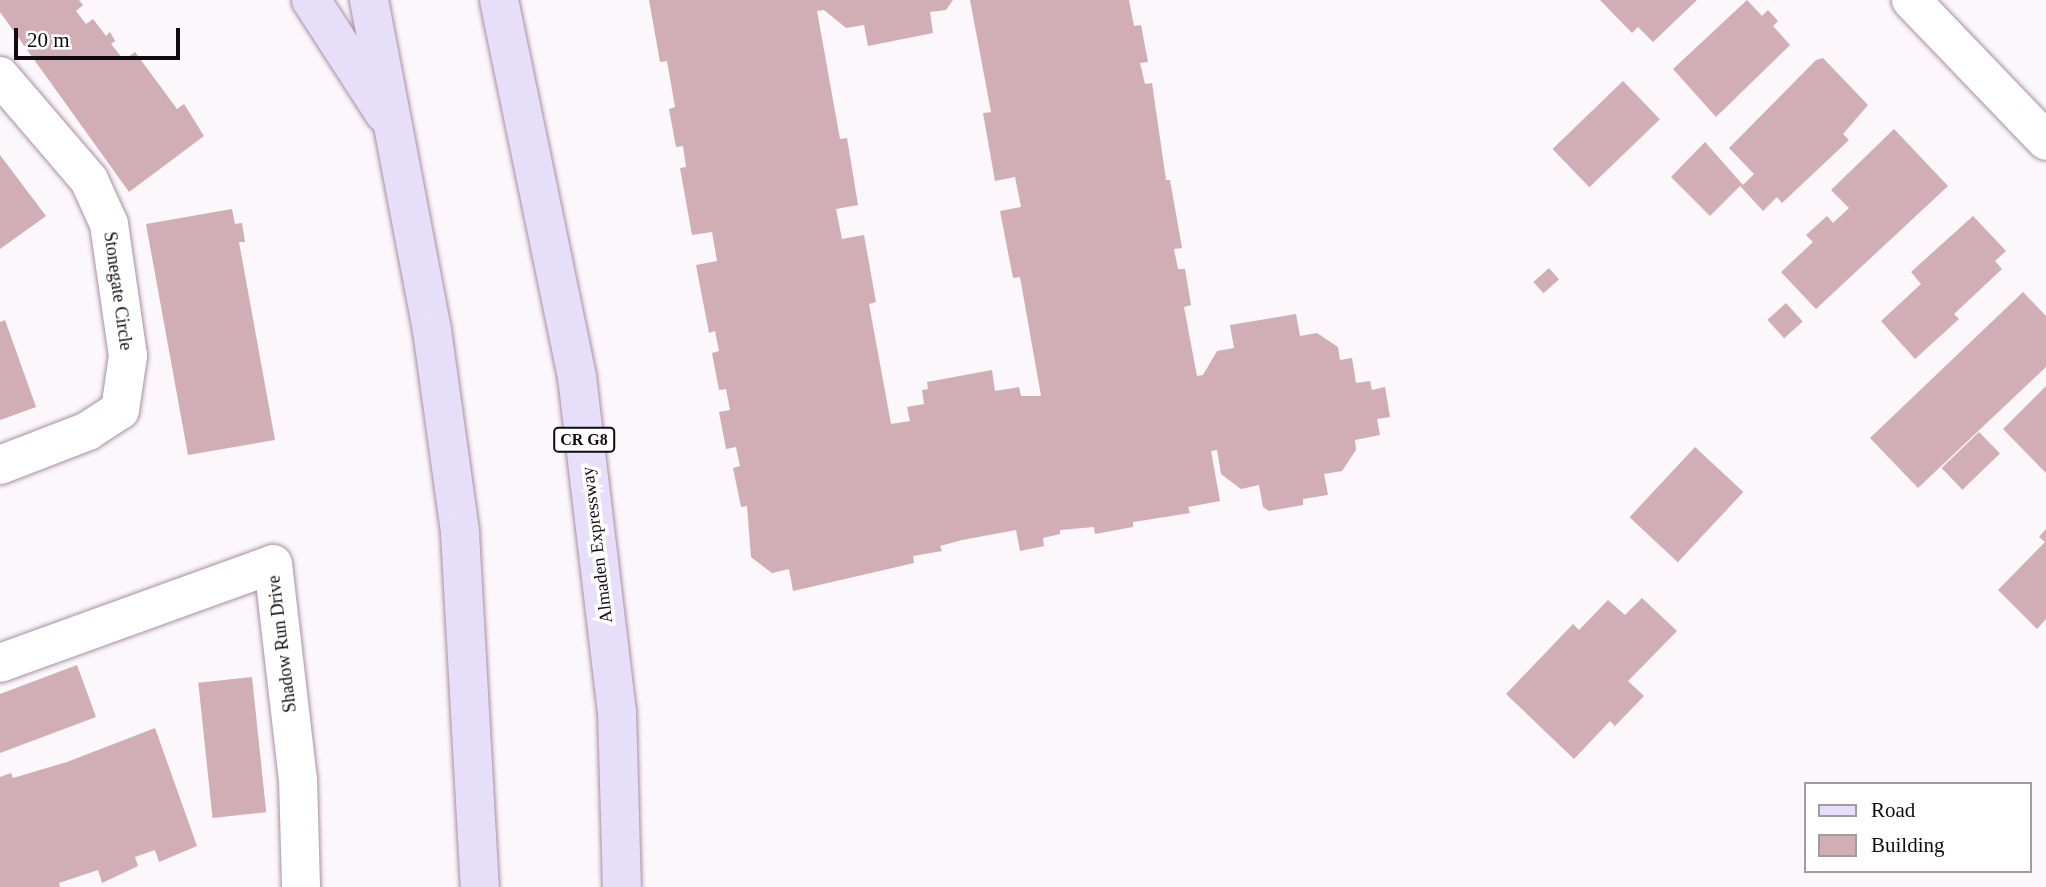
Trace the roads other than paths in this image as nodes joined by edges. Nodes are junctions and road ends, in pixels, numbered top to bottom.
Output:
1 (312, 0) edge
2 (369, 0) edge
3 (499, 0) edge
4 (1911, 0) edge
5 (0, 76) edge
6 (394, 129) junction
7 (2046, 141) edge
8 (0, 465) edge
9 (0, 663) edge
10 (301, 887) edge
11 (480, 887) edge
12 (622, 887) edge

1 - 6 main road
2 - 6 main road
3 - 12 main road, Almaden Expressway / CR G8
4 - 7 street
5 - 8 street, Stonegate Circle
6 - 11 main road
9 - 10 street, Shadow Run Drive

